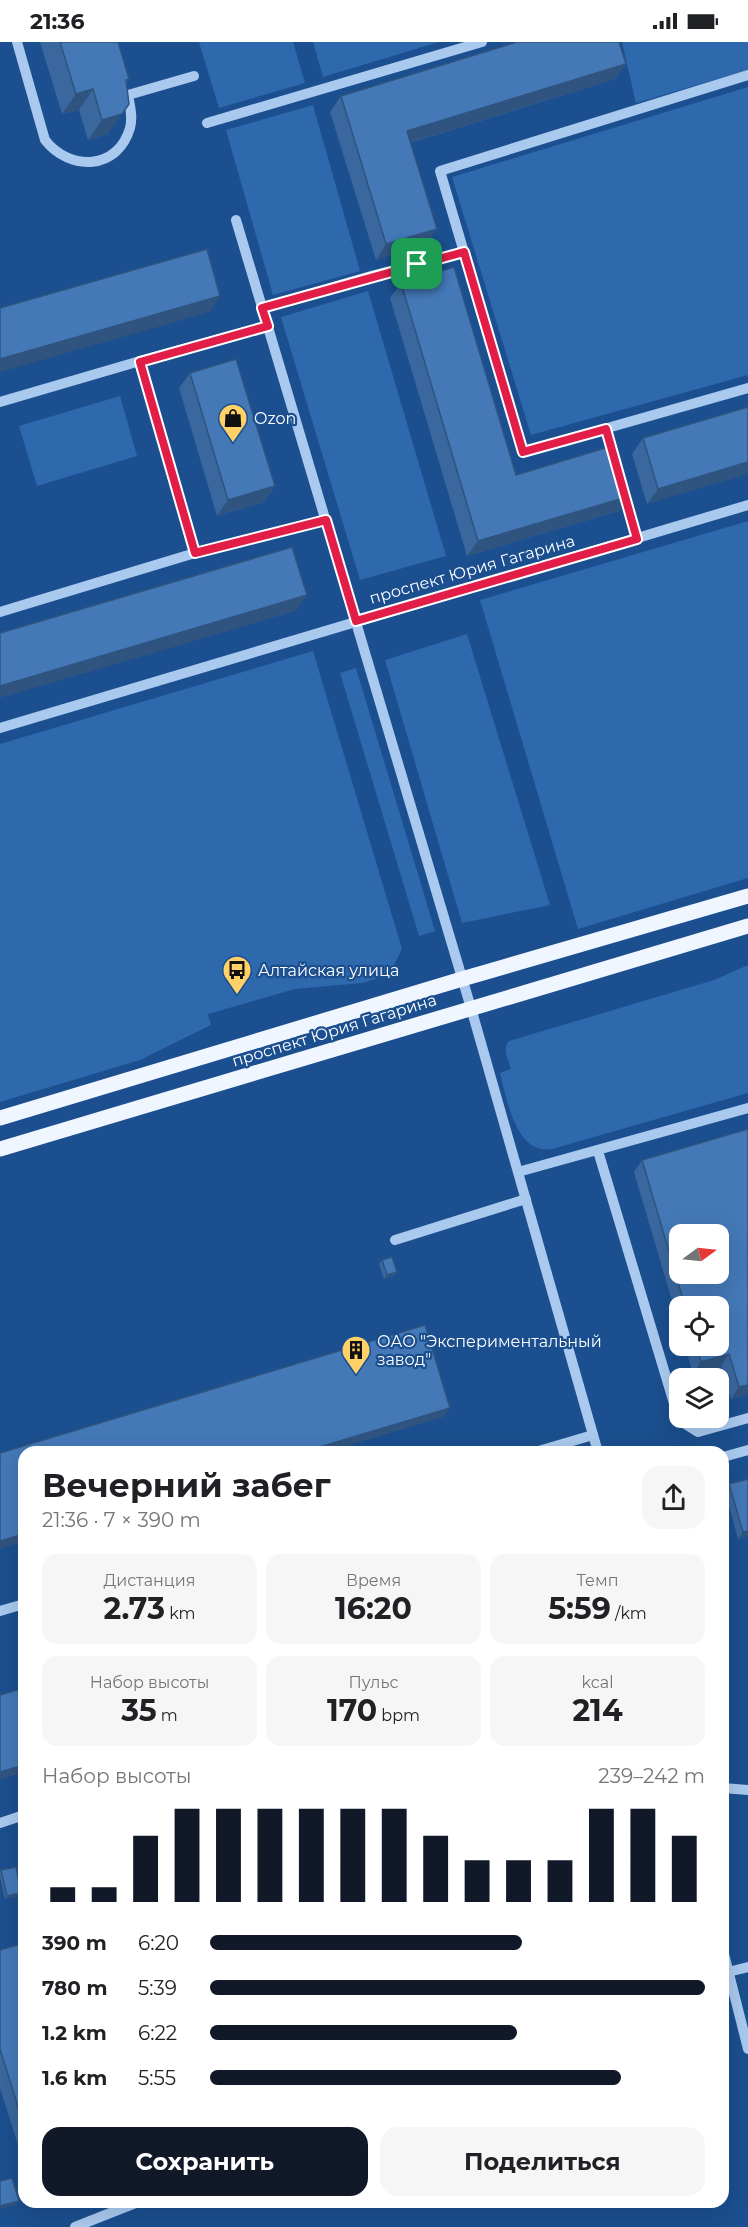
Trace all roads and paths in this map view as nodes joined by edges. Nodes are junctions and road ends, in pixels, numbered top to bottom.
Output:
1 (17, 42) edge
2 (482, 42) edge
3 (748, 75) edge
4 (194, 76) dead end
5 (207, 123) dead end
6 (236, 220) dead end
7 (464, 252) junction
8 (262, 308) junction
9 (268, 326) junction
10 (140, 362) junction
11 (748, 388) edge
12 (0, 402) edge
13 (606, 429) junction
14 (748, 505) edge
15 (326, 520) junction
16 (637, 539) junction
17 (195, 553) junction
18 (0, 612) edge
19 (356, 621) junction
20 (0, 728) edge
21 (748, 896) edge
22 (748, 926) edge
23 (462, 979) junction
24 (471, 1008) junction
25 (748, 1108) edge
26 (0, 1118) edge
27 (0, 1149) edge
28 (598, 1151) junction
29 (518, 1173) junction
30 (526, 1200) junction
31 (396, 1240) dead end
32 (748, 1418) edge
33 (593, 1434) junction
34 (554, 1446) edge
35 (596, 1446) edge
36 (748, 1450) edge
37 (729, 1455) edge
38 (18, 1606) edge
39 (0, 1611) edge
40 (729, 1788) edge
41 (748, 1790) edge
42 (18, 1817) edge
43 (0, 1823) edge
44 (748, 1967) edge
45 (729, 1972) edge
46 (729, 1976) edge
47 (748, 2049) edge
48 (123, 2208) edge
49 (75, 2227) edge

1 - 4 street
2 - 5 street
3 - 7 street
6 - 8 street
7 - 8 street
7 - 13 street
8 - 9 street
9 - 10 street
9 - 15 street
10 - 12 street
10 - 17 street
11 - 13 street
13 - 16 street
14 - 16 street, проспект Юрия Гагарина
15 - 17 street
15 - 19 street
16 - 19 street, проспект Юрия Гагарина
17 - 18 street
19 - 20 street, проспект Юрия Гагарина
19 - 23 street
21 - 23 main road, проспект Юрия Гагарина
22 - 24 main road, проспект Юрия Гагарина
23 - 24 street
23 - 26 main road, проспект Юрия Гагарина
24 - 27 main road, проспект Юрия Гагарина
24 - 29 street
25 - 28 street
28 - 29 street
28 - 32 street
29 - 30 street
30 - 31 street
30 - 33 street
33 - 34 street
33 - 35 street
36 - 37 street
38 - 39 street
40 - 41 street
42 - 43 street
44 - 45 street
46 - 47 street
48 - 49 street

